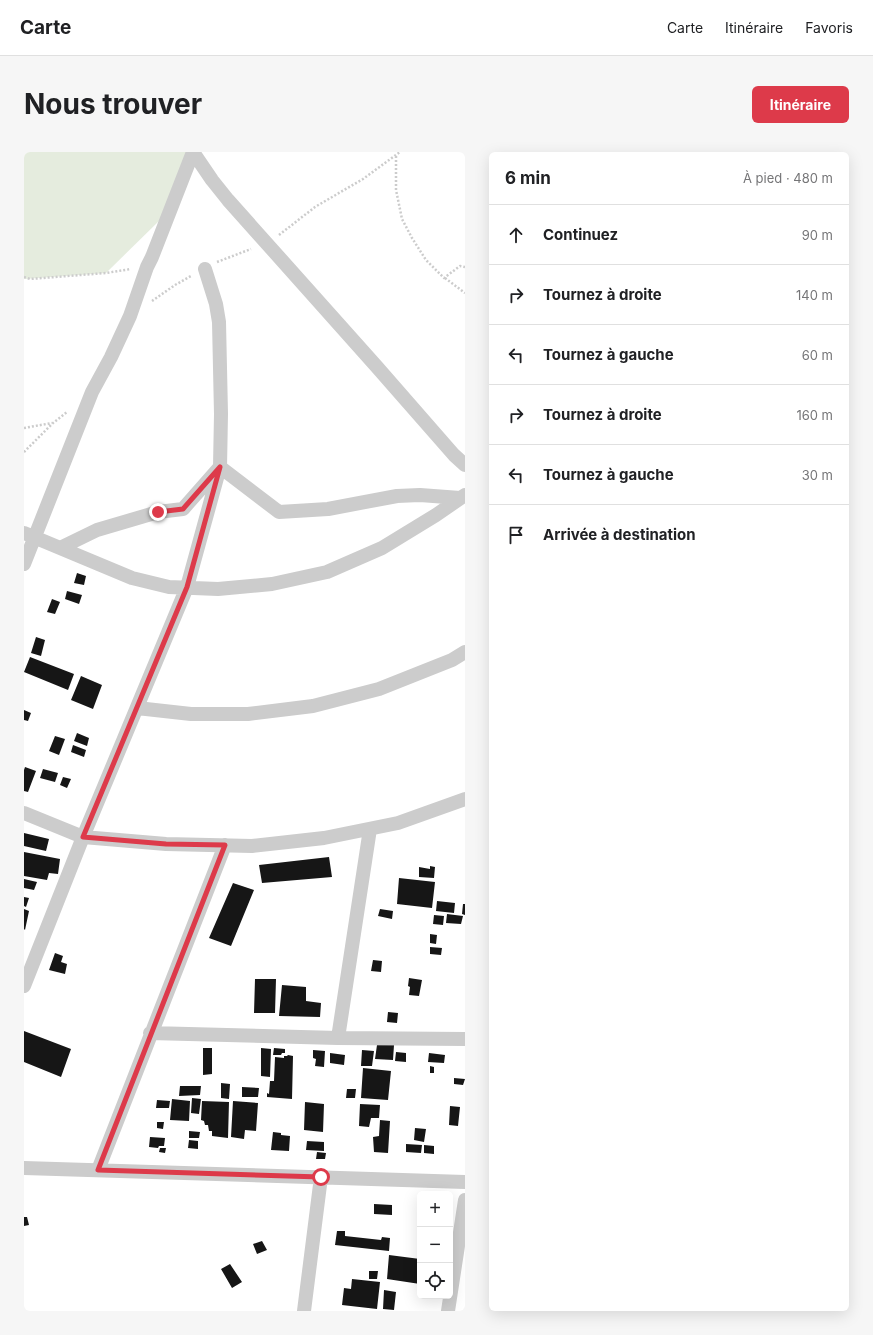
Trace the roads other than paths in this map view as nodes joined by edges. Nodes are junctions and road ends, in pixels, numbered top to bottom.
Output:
1 (193, 152) edge
2 (205, 269) dead end
3 (465, 465) edge
4 (220, 467) junction
5 (462, 496) edge
6 (29, 535) edge
7 (60, 548) junction
8 (24, 564) edge
9 (187, 587) junction
10 (465, 652) edge
11 (137, 708) junction
12 (465, 799) edge
13 (24, 814) edge
14 (370, 829) junction
15 (83, 837) junction
16 (225, 845) junction
17 (24, 986) edge
18 (150, 1033) junction
19 (338, 1038) junction
20 (465, 1039) edge
21 (24, 1168) edge
22 (98, 1170) junction
23 (321, 1177) junction
24 (465, 1182) edge
25 (465, 1200) edge
26 (304, 1311) edge
27 (448, 1311) edge

1 - 3 street
1 - 6 street
2 - 4 street
4 - 5 street
4 - 7 street
4 - 9 street
5 - 9 street
6 - 7 street
6 - 8 street
7 - 9 street
9 - 11 street
10 - 11 street
11 - 15 street
12 - 14 street
13 - 15 street
14 - 16 street
14 - 19 street
15 - 16 street
15 - 17 street
16 - 18 street
18 - 19 street
18 - 22 street
19 - 20 street
21 - 22 street
22 - 23 street
23 - 24 street
23 - 26 street
25 - 27 street

